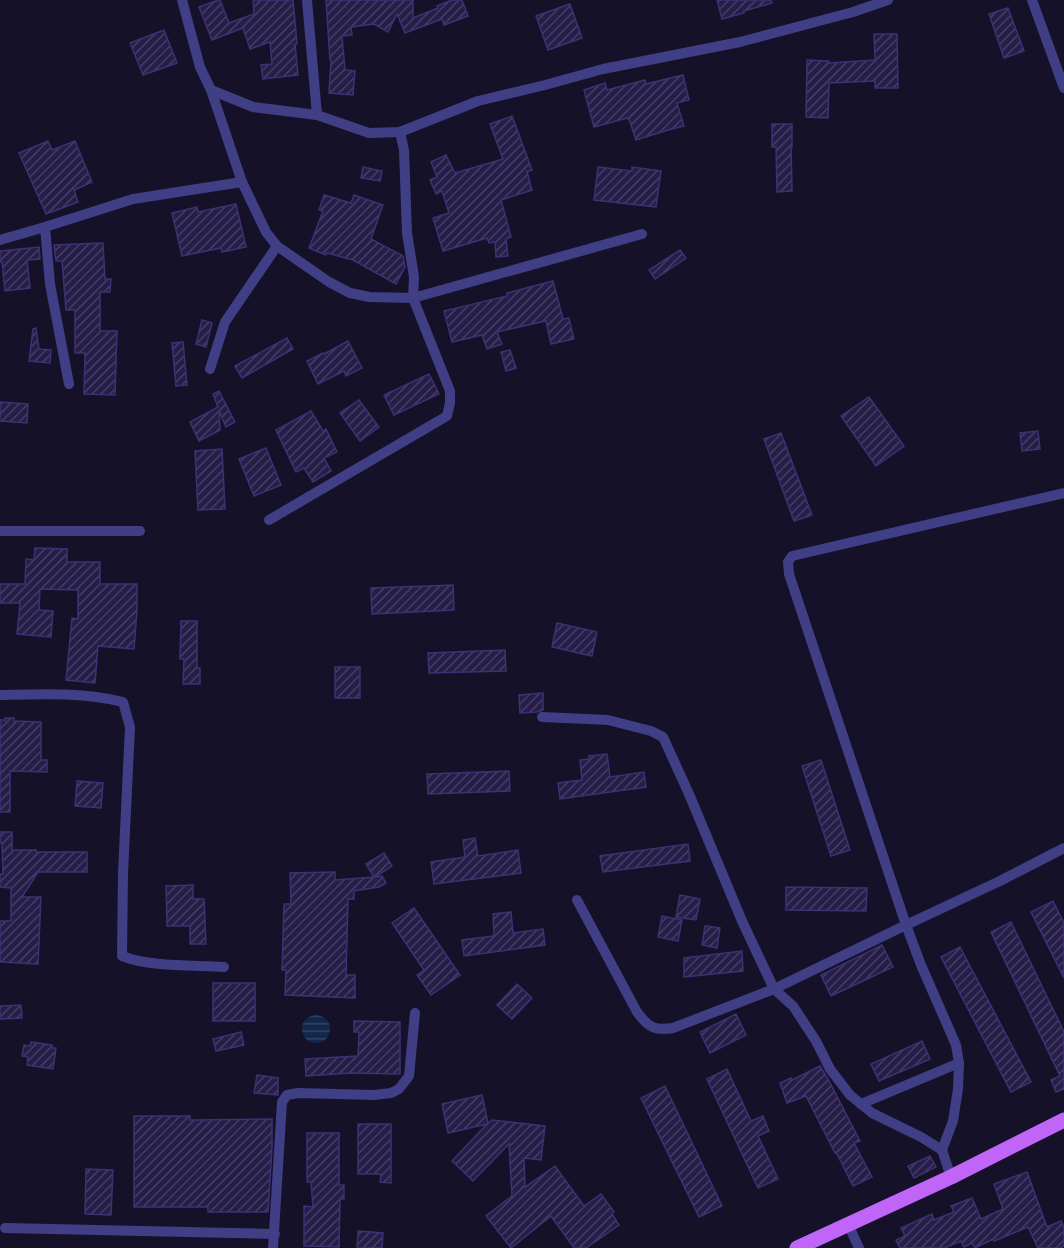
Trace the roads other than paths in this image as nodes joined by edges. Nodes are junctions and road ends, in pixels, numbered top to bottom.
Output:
1 (184, 0) edge
2 (307, 0) edge
3 (888, 0) edge
4 (1032, 0) edge
5 (1064, 88) edge
6 (211, 90) junction
7 (316, 115) junction
8 (400, 132) junction
9 (242, 182) junction
10 (45, 227) junction
11 (642, 234) dead end
12 (0, 240) edge
13 (277, 246) junction
14 (413, 298) junction
15 (210, 369) dead end
16 (69, 384) dead end
17 (1064, 493) edge
18 (269, 520) dead end
19 (0, 531) edge
20 (140, 531) dead end
21 (0, 695) edge
22 (542, 717) dead end
23 (1064, 849) edge
24 (577, 900) dead end
25 (906, 925) junction
26 (224, 967) dead end
27 (774, 989) junction
28 (415, 1013) dead end
29 (959, 1062) junction
30 (861, 1104) junction
31 (1064, 1120) edge
32 (942, 1150) junction
33 (951, 1177) junction
34 (848, 1224) junction
35 (4, 1228) dead end
36 (275, 1234) junction
37 (273, 1248) edge
38 (797, 1248) edge
39 (859, 1248) edge

1 - 6 street
2 - 7 street
3 - 8 street
4 - 5 street
6 - 7 street
6 - 9 street
7 - 8 street
8 - 14 street
9 - 10 street
9 - 13 street
10 - 12 street
10 - 16 street
11 - 14 street
13 - 14 street
13 - 15 street
14 - 18 street
17 - 25 street
19 - 20 street
21 - 26 street
22 - 27 street
23 - 25 street
24 - 27 street
25 - 27 street
25 - 29 street
27 - 30 street
28 - 36 street
29 - 30 street
29 - 32 street
30 - 32 street
31 - 33 main road
32 - 33 street
33 - 34 main road
34 - 38 main road
34 - 39 street
35 - 36 street
36 - 37 street

